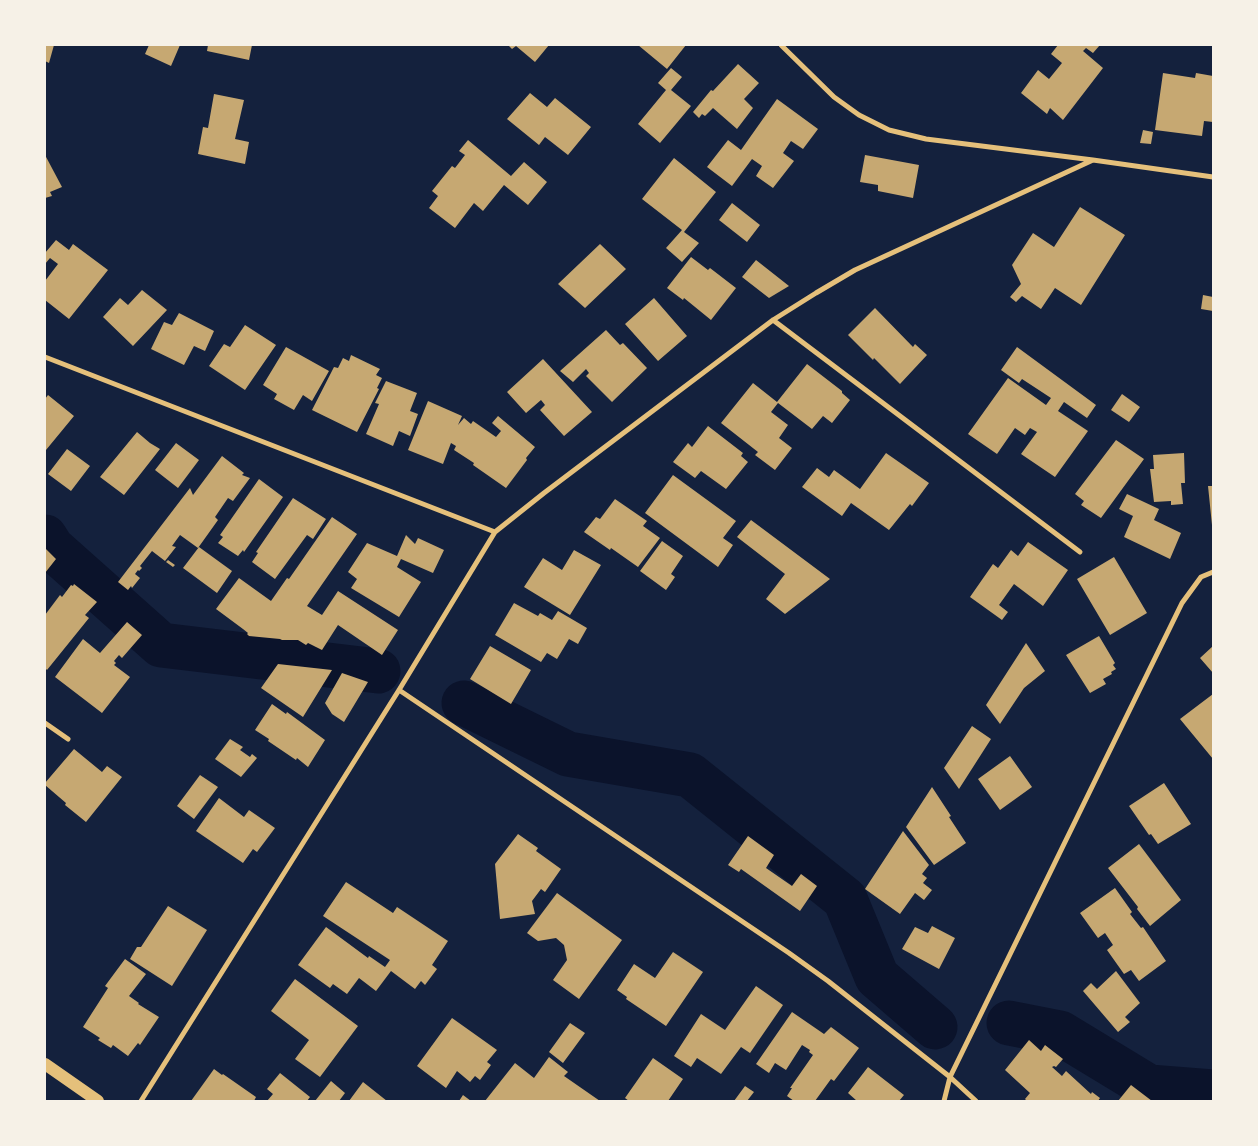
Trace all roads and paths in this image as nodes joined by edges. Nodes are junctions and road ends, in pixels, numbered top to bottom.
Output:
1 (781, 45) edge
2 (1093, 160) junction
3 (1213, 178) edge
4 (773, 320) junction
5 (45, 356) edge
6 (495, 532) junction
7 (1080, 552) dead end
8 (1213, 572) edge
9 (399, 690) junction
10 (45, 723) edge
11 (68, 739) dead end
12 (45, 1064) edge
13 (950, 1077) junction
14 (98, 1101) edge
15 (141, 1101) edge
16 (944, 1101) edge
17 (976, 1101) edge

1 - 2 street
2 - 3 street
2 - 4 street
4 - 6 street
4 - 7 street
5 - 6 street
6 - 9 street
8 - 13 street
9 - 13 street
9 - 15 street
10 - 11 street
12 - 14 main road
13 - 16 street
13 - 17 street

